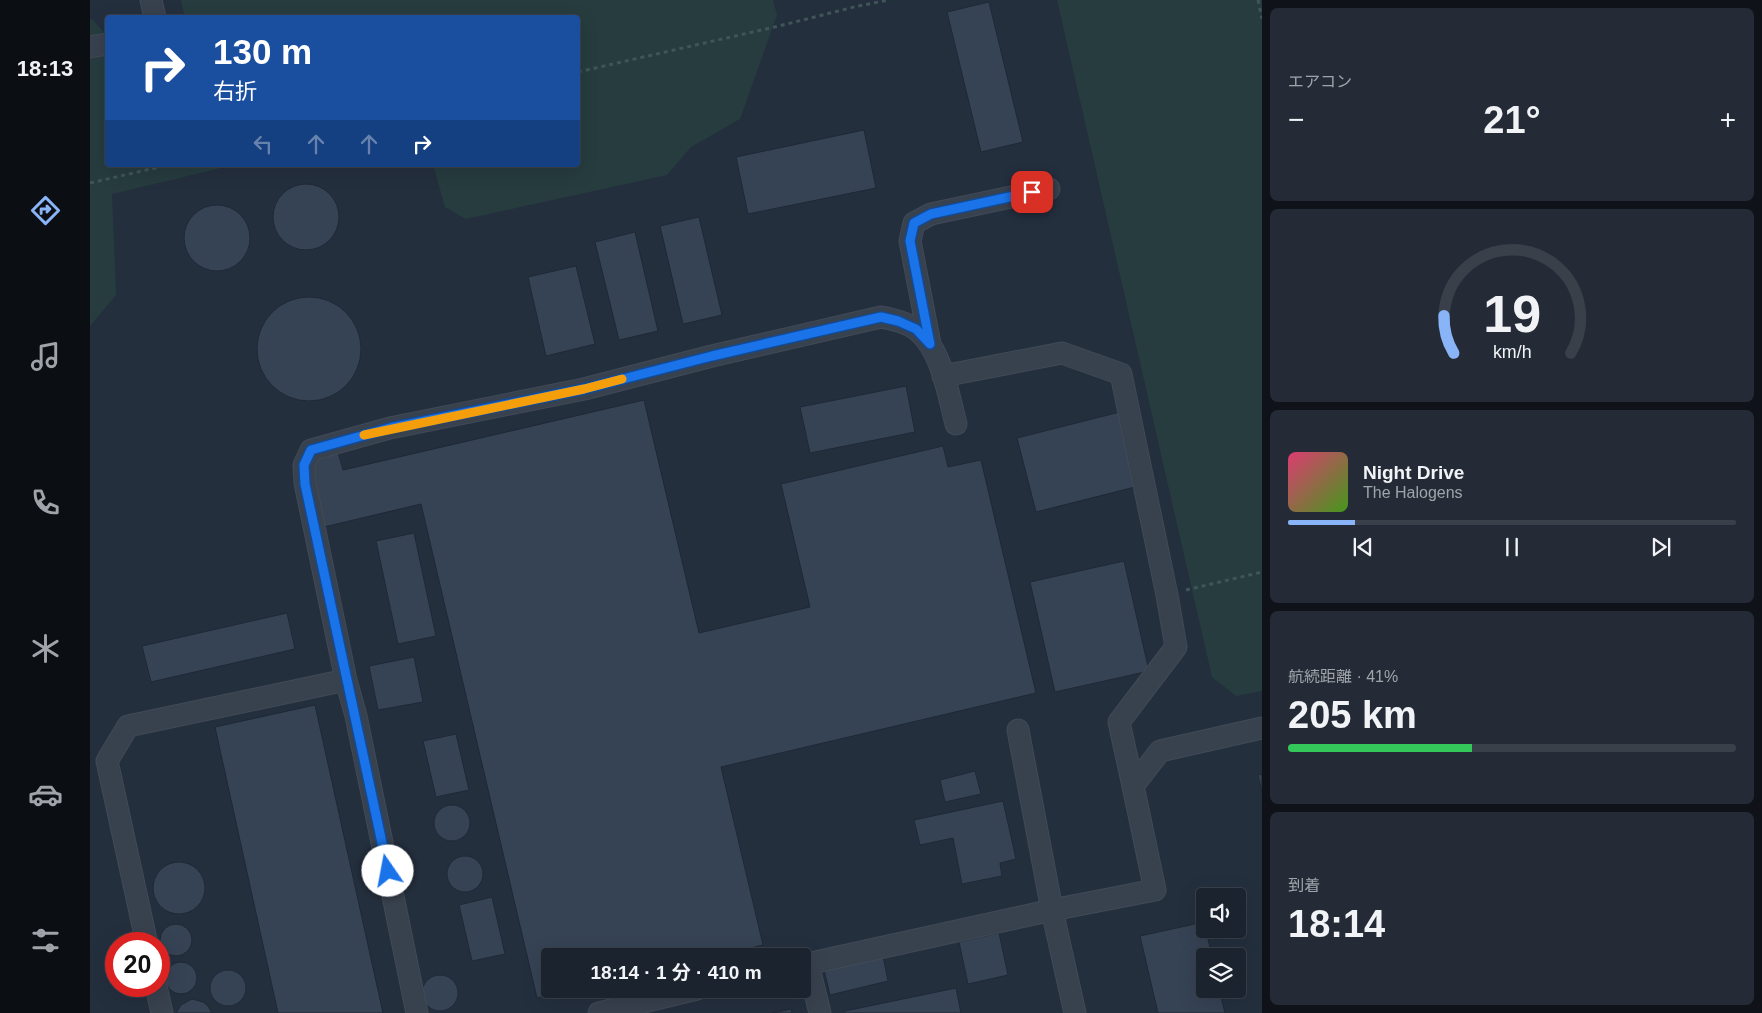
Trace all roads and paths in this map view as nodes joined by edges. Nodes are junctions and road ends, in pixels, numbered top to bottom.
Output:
1 (151, 0) edge
2 (889, 0) edge
3 (1258, 0) edge
4 (154, 15) edge
5 (1262, 19) edge
6 (105, 44) edge
7 (90, 47) edge
8 (580, 72) edge
9 (159, 167) edge
10 (90, 183) edge
11 (1049, 189) dead end
12 (930, 344) junction
13 (943, 376) junction
14 (956, 424) dead end
15 (1262, 572) edge
16 (1167, 595) junction
17 (346, 680) junction
18 (1262, 728) edge
19 (1018, 730) dead end
20 (1132, 786) junction
21 (1052, 910) junction
22 (144, 932) edge
23 (811, 963) edge
24 (811, 984) edge
25 (158, 997) edge
26 (660, 998) edge
27 (162, 1013) edge
28 (417, 1013) edge
29 (599, 1013) edge
30 (820, 1013) edge
31 (1075, 1013) edge

1 - 4 lane
2 - 8 path
3 - 5 path
6 - 7 lane
9 - 10 path
11 - 12 lane
12 - 13 lane
12 - 17 lane
13 - 14 lane
13 - 16 lane
15 - 16 path
16 - 20 lane
17 - 22 lane
17 - 28 lane
18 - 20 lane
19 - 21 lane
20 - 21 lane
21 - 23 lane
21 - 31 lane
24 - 30 lane
25 - 27 lane
26 - 29 lane

